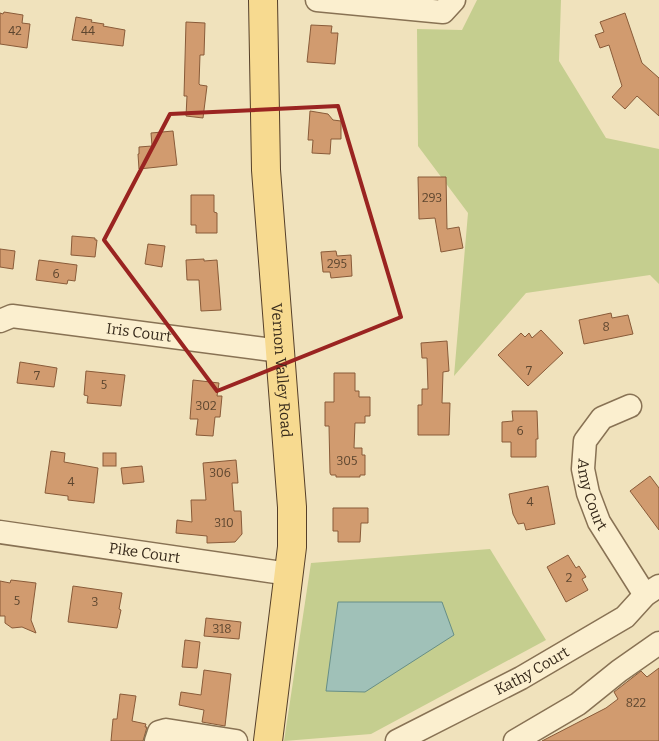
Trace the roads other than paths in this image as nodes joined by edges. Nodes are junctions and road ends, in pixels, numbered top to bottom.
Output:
1 (263, 0) edge
2 (317, 0) edge
3 (454, 0) edge
4 (0, 321) edge
5 (280, 351) junction
6 (630, 406) dead end
7 (0, 532) edge
8 (289, 574) junction
9 (652, 590) edge
10 (659, 643) edge
11 (156, 741) edge
12 (236, 741) edge
13 (268, 741) edge
14 (397, 741) edge
15 (515, 741) edge

1 - 5 main road, Vernon Valley Road
2 - 3 street
4 - 5 street, Iris Court
5 - 8 main road, Vernon Valley Road
6 - 9 street, Amy Court
7 - 8 street, Pike Court
8 - 13 main road, Vernon Valley Road
9 - 14 street, Kathy Court
10 - 15 street
11 - 12 street

